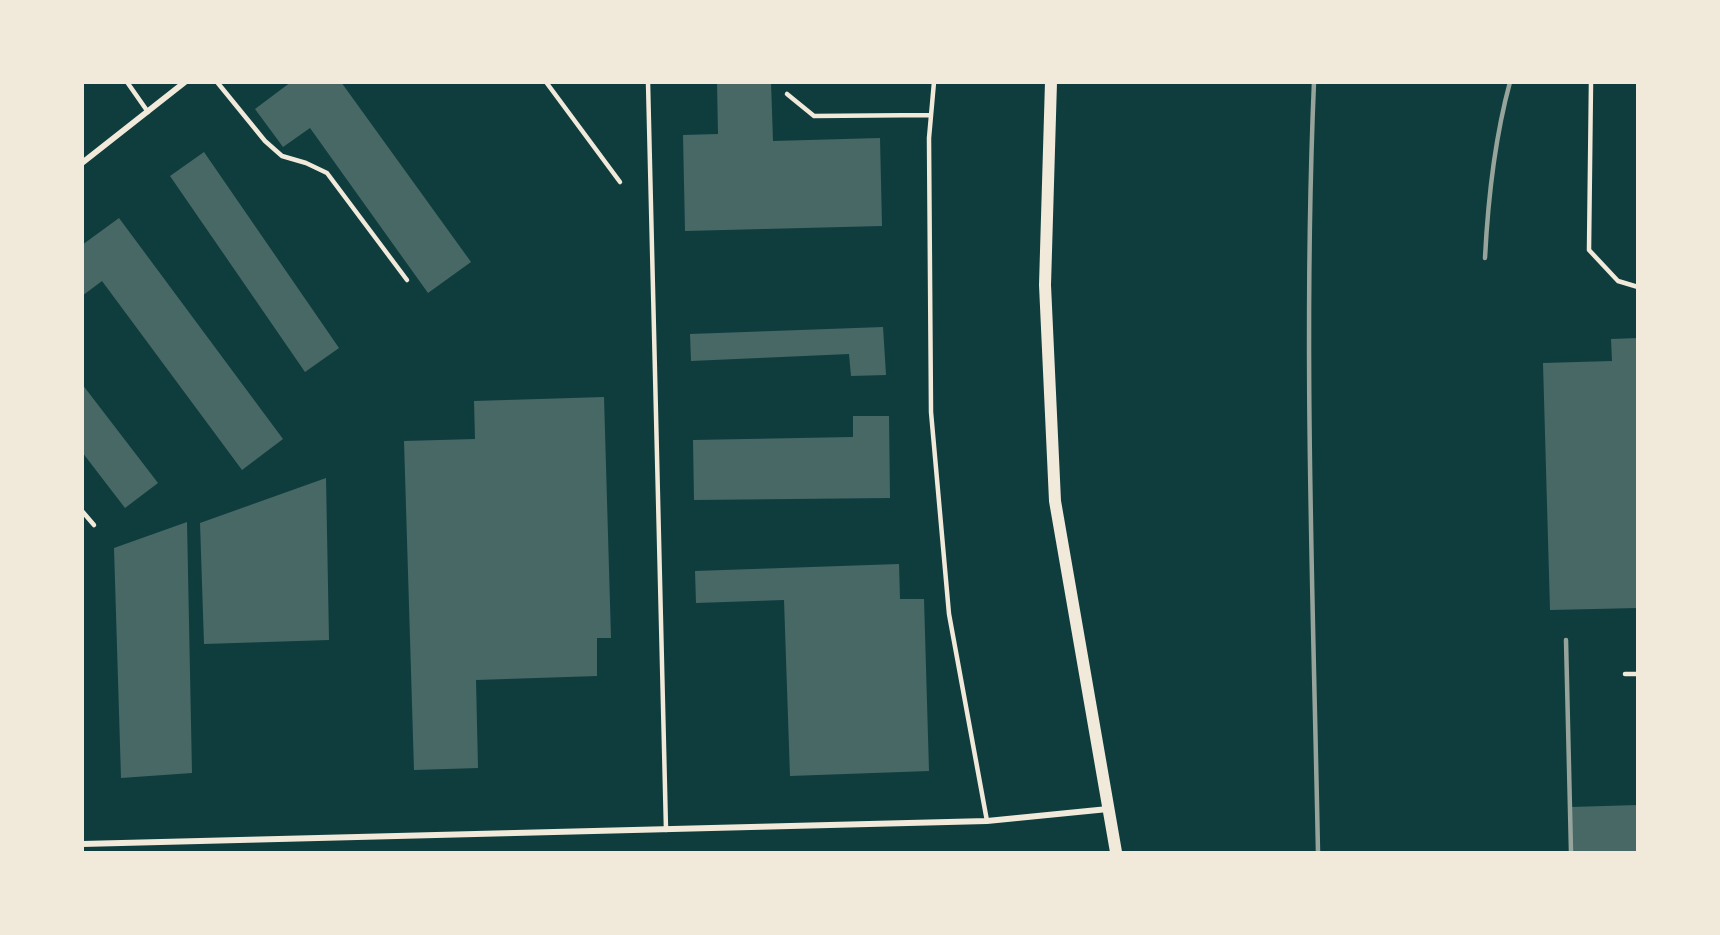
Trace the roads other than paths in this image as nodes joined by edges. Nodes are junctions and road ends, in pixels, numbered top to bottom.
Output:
1 (127, 82) edge
2 (185, 82) edge
3 (217, 82) edge
4 (546, 82) edge
5 (648, 82) edge
6 (934, 82) edge
7 (1051, 82) edge
8 (1592, 82) edge
9 (788, 94) dead end
10 (148, 112) junction
11 (931, 115) junction
12 (82, 163) edge
13 (620, 182) dead end
14 (407, 280) dead end
15 (1638, 287) edge
16 (82, 511) edge
17 (94, 525) dead end
18 (1625, 674) dead end
19 (1638, 674) edge
20 (1109, 809) junction
21 (987, 821) junction
22 (666, 830) junction
23 (82, 844) edge
24 (1116, 852) edge

1 - 10 lane
2 - 10 street
3 - 14 lane
4 - 13 lane
5 - 22 lane
6 - 11 lane
7 - 20 main road
8 - 15 lane
9 - 11 lane
10 - 12 street
11 - 21 lane
16 - 17 lane
18 - 19 lane
20 - 21 street
20 - 24 main road
21 - 22 street
22 - 23 street

